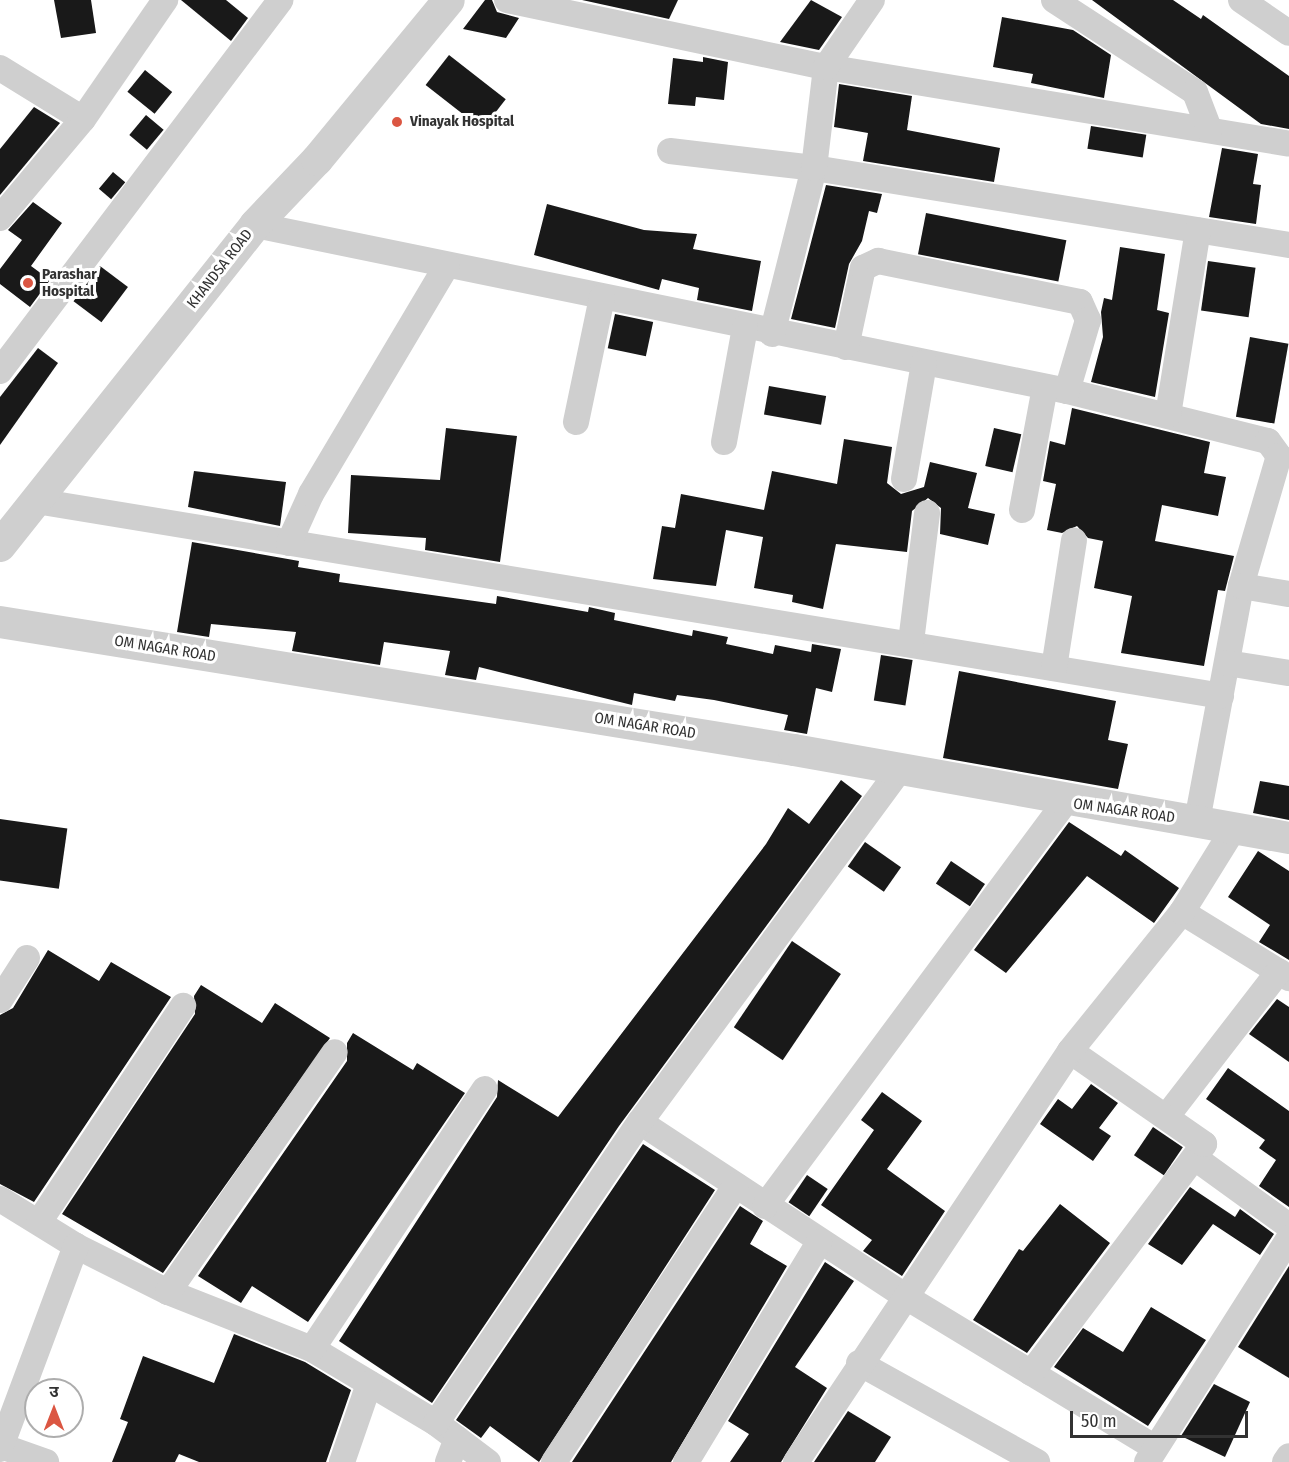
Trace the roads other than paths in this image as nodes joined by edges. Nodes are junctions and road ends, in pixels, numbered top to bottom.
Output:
1 (165, 0) edge
2 (281, 0) edge
3 (449, 0) edge
4 (507, 0) edge
5 (872, 0) edge
6 (1054, 0) edge
7 (1241, 0) edge
8 (1289, 33) edge
9 (826, 67) junction
10 (0, 68) edge
11 (83, 119) junction
12 (1209, 129) junction
13 (1289, 144) edge
14 (670, 151) dead end
15 (814, 168) junction
16 (0, 218) edge
17 (255, 225) junction
18 (1198, 230) junction
19 (1289, 245) edge
20 (447, 265) junction
21 (602, 298) junction
22 (746, 328) junction
23 (772, 334) junction
24 (846, 347) junction
25 (924, 363) junction
26 (0, 371) edge
27 (1056, 389) junction
28 (1168, 415) junction
29 (576, 422) dead end
30 (724, 442) dead end
31 (904, 479) dead end
32 (36, 501) junction
33 (1022, 510) dead end
34 (927, 513) dead end
35 (1074, 542) dead end
36 (289, 543) junction
37 (0, 546) edge
38 (1241, 586) junction
39 (1289, 594) edge
40 (0, 622) edge
41 (911, 642) junction
42 (1227, 663) junction
43 (1054, 668) junction
44 (1289, 673) edge
45 (1221, 696) junction
46 (899, 771) junction
47 (1065, 802) junction
48 (1197, 822) junction
49 (1234, 828) junction
50 (1289, 838) edge
51 (1182, 912) junction
52 (27, 958) dead end
53 (1284, 975) edge
54 (0, 1000) edge
55 (183, 1006) dead end
56 (1070, 1051) junction
57 (335, 1052) dead end
58 (485, 1089) dead end
59 (1167, 1116) junction
60 (640, 1122) junction
61 (1195, 1158) junction
62 (736, 1185) junction
63 (0, 1199) edge
64 (765, 1206) junction
65 (39, 1222) junction
66 (1289, 1226) edge
67 (1289, 1238) edge
68 (819, 1242) junction
69 (76, 1246) junction
70 (168, 1292) junction
71 (906, 1297) junction
72 (312, 1349) junction
73 (859, 1363) junction
74 (1032, 1372) junction
75 (369, 1384) junction
76 (436, 1423) junction
77 (457, 1438) junction
78 (1, 1448) edge
79 (1150, 1454) edge
80 (1289, 1455) edge
81 (46, 1462) edge
82 (342, 1462) edge
83 (448, 1462) edge
84 (488, 1462) edge
85 (555, 1462) edge
86 (686, 1462) edge
87 (796, 1462) edge
88 (1037, 1462) edge
89 (1285, 1462) edge

1 - 11 street
2 - 26 street
3 - 17 street, KHANDSA ROAD
4 - 9 street
5 - 9 street
6 - 12 street
7 - 8 street
9 - 12 street
9 - 15 street
10 - 11 street
11 - 16 street
12 - 13 street
14 - 15 street
15 - 18 street
15 - 23 street
17 - 20 street
17 - 32 street, KHANDSA ROAD
18 - 19 street
18 - 28 street
20 - 21 street
20 - 36 street
21 - 22 street
21 - 29 street
22 - 23 street
22 - 30 street
23 - 24 street
24 - 25 street
24 - 27 street
25 - 27 street
25 - 31 street
27 - 28 street
27 - 33 street
28 - 38 street
32 - 36 street
32 - 37 street, KHANDSA ROAD
34 - 41 street
35 - 43 street
36 - 41 street
38 - 39 street
38 - 42 street
40 - 46 street, OM NAGAR ROAD
41 - 43 street
42 - 44 street
42 - 45 street
43 - 45 street
45 - 48 street
46 - 47 street, OM NAGAR ROAD
46 - 60 street
47 - 48 street, OM NAGAR ROAD
47 - 64 street
48 - 49 street, OM NAGAR ROAD
49 - 50 street, OM NAGAR ROAD
49 - 51 street
51 - 53 street
51 - 56 street
52 - 54 street
53 - 59 street
55 - 65 street
56 - 59 street
56 - 71 street
57 - 70 street
58 - 72 street
59 - 61 street
60 - 62 street
60 - 76 street
61 - 66 street
61 - 74 street
62 - 64 street
62 - 85 street
63 - 65 street
64 - 68 street
65 - 69 street
67 - 79 street
68 - 71 street
68 - 86 street
69 - 70 street
69 - 78 street
70 - 72 street
71 - 73 street
71 - 74 street
72 - 75 street
73 - 87 street
73 - 88 street
74 - 79 street
75 - 76 street
75 - 82 street
76 - 77 street
77 - 83 street
77 - 84 street
78 - 81 street
80 - 89 street

